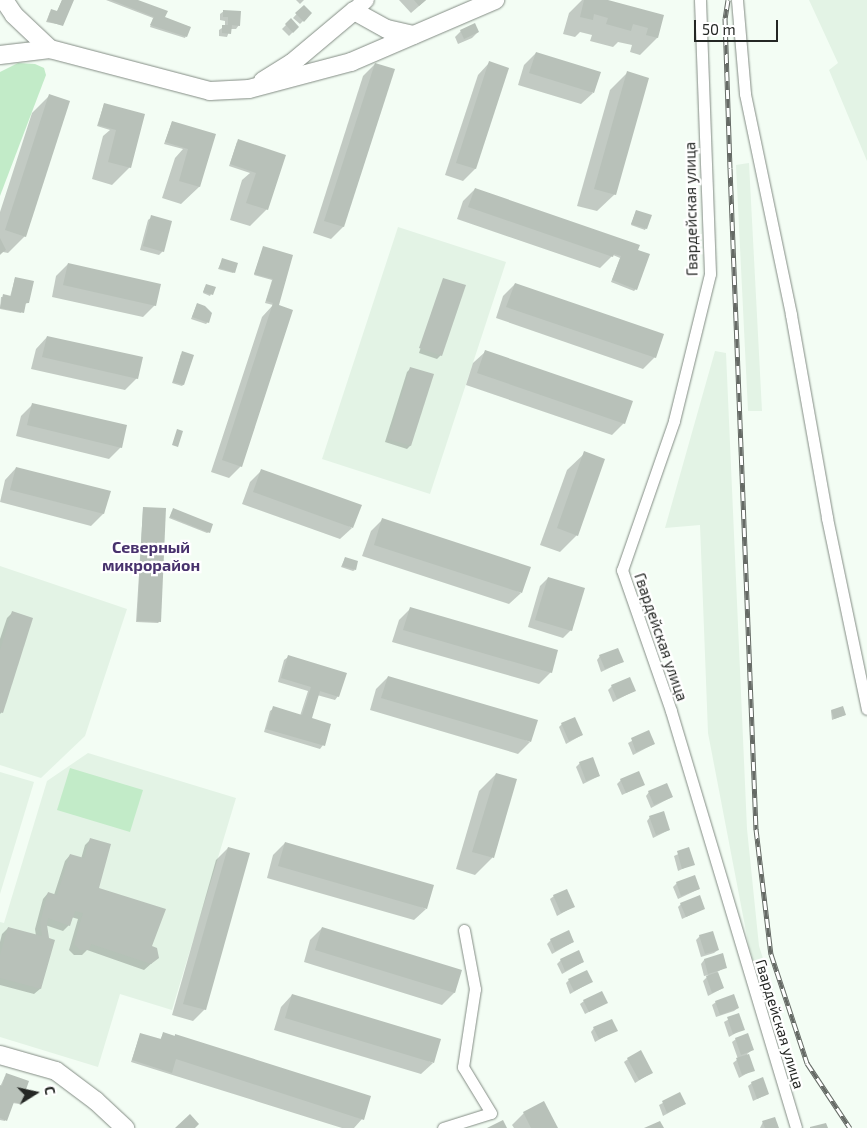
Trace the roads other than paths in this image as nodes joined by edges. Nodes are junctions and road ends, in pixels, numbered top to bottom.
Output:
1 (4, 0) edge
2 (495, 0) edge
3 (700, 0) edge
4 (737, 0) edge
5 (360, 6) edge
6 (413, 35) junction
7 (50, 50) junction
8 (0, 55) edge
9 (250, 89) junction
10 (867, 709) edge
11 (464, 930) dead end
12 (0, 1055) edge
13 (125, 1128) edge
14 (444, 1128) edge
15 (796, 1128) edge

1 - 7 main road
2 - 6 main road
3 - 15 street, Гвардейская улица
4 - 10 street
5 - 6 main road
5 - 9 main road
6 - 9 main road
7 - 8 main road
7 - 9 main road
11 - 14 street
12 - 13 main road

